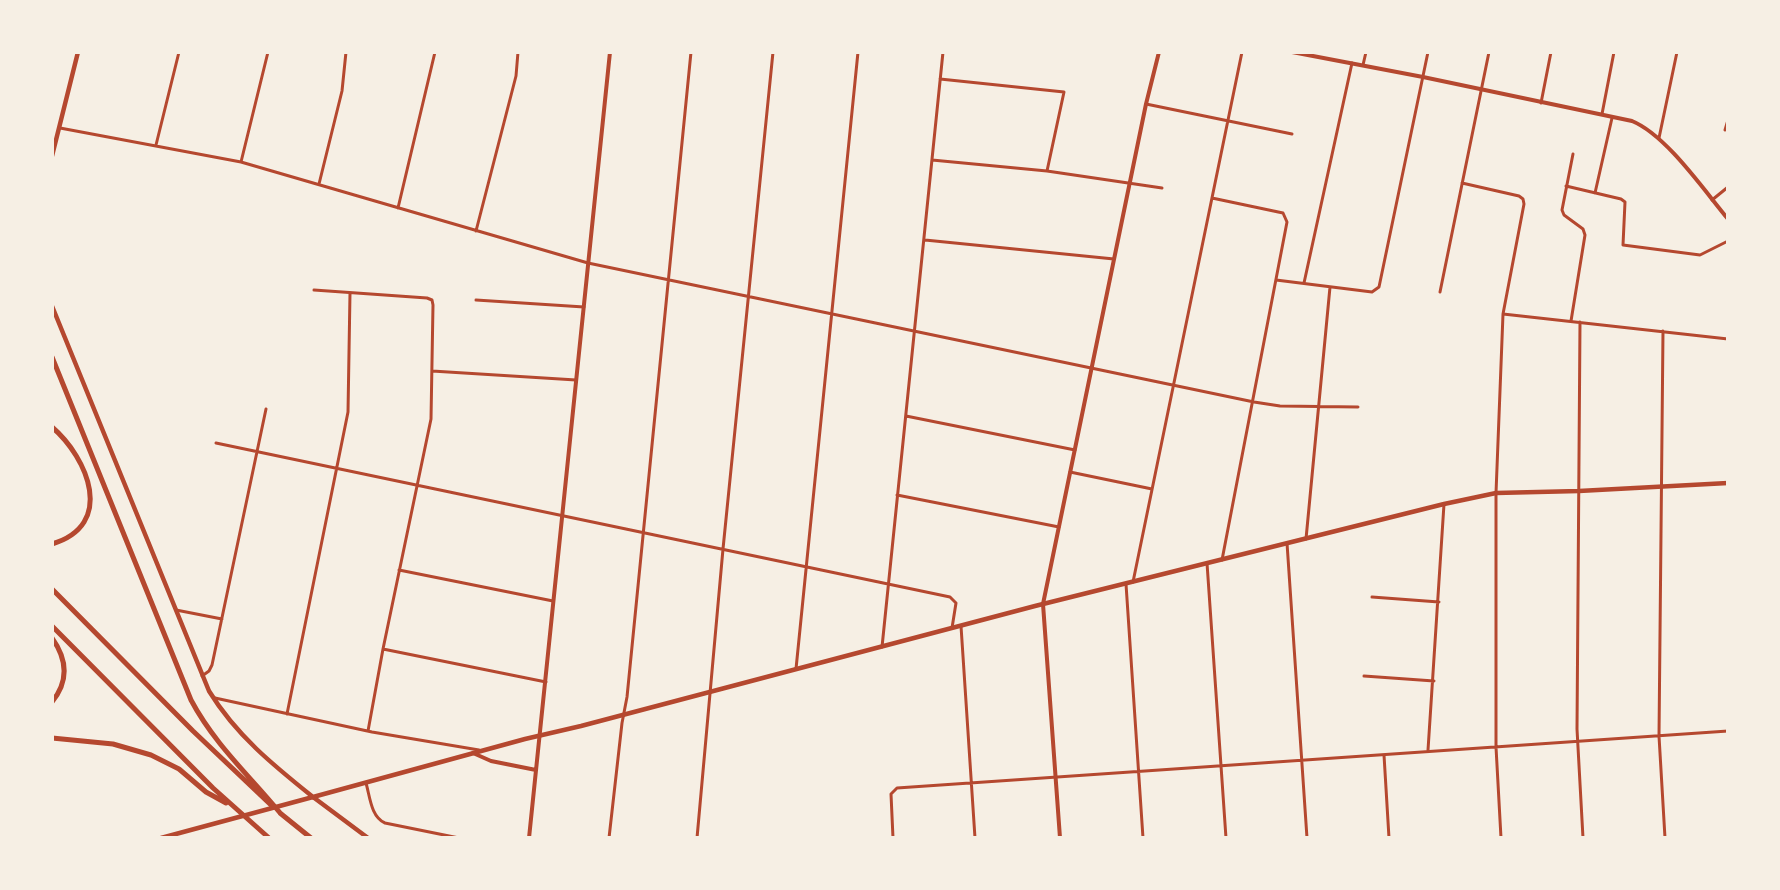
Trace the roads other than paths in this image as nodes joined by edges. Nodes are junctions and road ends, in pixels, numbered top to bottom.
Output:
1 (78, 52) edge
2 (179, 52) edge
3 (268, 52) edge
4 (346, 52) edge
5 (435, 52) edge
6 (518, 52) edge
7 (610, 52) edge
8 (691, 52) edge
9 (774, 52) edge
10 (858, 52) edge
11 (943, 52) edge
12 (1160, 52) edge
13 (1242, 52) edge
14 (1292, 52) edge
15 (1366, 52) edge
16 (1428, 52) edge
17 (1489, 52) edge
18 (1551, 52) edge
19 (1614, 52) edge
20 (1677, 52) edge
21 (1303, 53) edge
22 (1352, 63) junction
23 (1363, 65) junction
24 (1423, 77) junction
25 (940, 79) junction
26 (1482, 89) junction
27 (1541, 103) junction
28 (1146, 104) junction
29 (1601, 116) junction
30 (1612, 118) junction
31 (1228, 120) junction
32 (1728, 120) edge
33 (59, 128) junction
34 (1725, 130) dead end
35 (1292, 134) dead end
36 (1659, 138) junction
37 (156, 145) junction
38 (1573, 154) dead end
39 (52, 156) edge
40 (932, 160) junction
41 (241, 162) junction
42 (1047, 171) junction
43 (1130, 182) junction
44 (1462, 183) junction
45 (319, 184) junction
46 (1566, 186) junction
47 (1728, 187) edge
48 (1162, 188) dead end
49 (1595, 193) junction
50 (1212, 198) junction
51 (1712, 200) junction
52 (398, 208) junction
53 (1728, 219) edge
54 (476, 231) junction
55 (924, 239) junction
56 (1728, 241) edge
57 (1114, 259) junction
58 (588, 264) junction
59 (668, 280) junction
60 (1276, 280) junction
61 (1304, 284) junction
62 (1330, 287) junction
63 (314, 290) dead end
64 (1440, 292) dead end
65 (350, 293) junction
66 (749, 297) junction
67 (476, 300) dead end
68 (52, 306) edge
69 (584, 307) junction
70 (832, 314) junction
71 (1503, 314) junction
72 (1571, 321) junction
73 (1580, 322) junction
74 (915, 331) junction
75 (1663, 331) junction
76 (1728, 339) edge
77 (52, 357) edge
78 (1092, 368) junction
79 (432, 371) junction
80 (576, 380) junction
81 (1173, 385) junction
82 (1254, 402) junction
83 (1318, 406) junction
84 (1358, 407) dead end
85 (266, 409) dead end
86 (906, 416) junction
87 (52, 427) edge
88 (216, 443) dead end
89 (1075, 450) junction
90 (256, 453) junction
91 (336, 469) junction
92 (1070, 472) junction
93 (1728, 483) edge
94 (417, 486) junction
95 (1661, 487) junction
96 (1152, 489) junction
97 (1579, 491) junction
98 (1496, 493) junction
99 (897, 495) junction
100 (1444, 504) junction
101 (562, 517) junction
102 (1059, 526) junction
103 (643, 533) junction
104 (1306, 539) junction
105 (1287, 543) junction
106 (52, 544) edge
107 (723, 549) junction
108 (1222, 560) junction
109 (1207, 563) junction
110 (806, 567) junction
111 (399, 570) junction
112 (1133, 582) junction
113 (1126, 584) junction
114 (887, 585) junction
115 (52, 589) edge
116 (1372, 597) dead end
117 (554, 601) junction
118 (1439, 602) junction
119 (1043, 604) junction
120 (175, 609) junction
121 (222, 619) junction
122 (52, 626) edge
123 (961, 626) junction
124 (952, 628) junction
125 (52, 638) edge
126 (882, 647) junction
127 (383, 649) junction
128 (795, 670) junction
129 (202, 676) junction
130 (1364, 676) dead end
131 (1434, 681) junction
132 (546, 682) junction
133 (711, 692) junction
134 (213, 698) junction
135 (52, 702) edge
136 (287, 714) junction
137 (623, 715) junction
138 (368, 731) junction
139 (1728, 731) edge
140 (540, 736) junction
141 (1659, 736) junction
142 (52, 738) edge
143 (1577, 742) junction
144 (1496, 747) junction
145 (481, 751) junction
146 (1428, 751) junction
147 (472, 753) junction
148 (1384, 755) junction
149 (1302, 761) junction
150 (1221, 767) junction
151 (536, 770) junction
152 (1139, 772) junction
153 (1055, 778) junction
154 (366, 783) junction
155 (972, 783) junction
156 (265, 797) junction
157 (314, 797) junction
158 (233, 806) junction
159 (161, 837) edge
160 (269, 837) edge
161 (311, 837) edge
162 (368, 837) edge
163 (459, 837) edge
164 (530, 837) edge
165 (609, 837) edge
166 (697, 837) edge
167 (893, 837) edge
168 (975, 837) edge
169 (1059, 837) edge
170 (1143, 837) edge
171 (1226, 837) edge
172 (1307, 837) edge
173 (1389, 837) edge
174 (1501, 837) edge
175 (1583, 837) edge
176 (1665, 837) edge

1 - 33 main road
2 - 37 street
3 - 41 street
4 - 45 street
5 - 52 street
6 - 54 street
7 - 58 street
8 - 59 street
9 - 66 street
10 - 70 street
11 - 25 street
12 - 28 street
13 - 31 street
14 - 21 street
15 - 23 street
16 - 24 street
17 - 26 street
18 - 27 street
19 - 29 street
20 - 36 street
21 - 22 street
22 - 23 street
22 - 61 street
23 - 24 street
24 - 26 street
24 - 62 street
25 - 40 street
25 - 42 street
26 - 27 street
26 - 44 street
27 - 29 street
28 - 31 street
28 - 43 street
29 - 30 street
30 - 36 street
30 - 49 street
31 - 35 street
31 - 50 street
32 - 34 street
33 - 37 street
33 - 39 main road
36 - 51 street
37 - 41 street
38 - 46 street
40 - 42 street
40 - 55 street
41 - 45 street
42 - 43 street
43 - 48 street
43 - 57 street
44 - 64 street
44 - 71 street
45 - 52 street
46 - 49 street
46 - 72 street
47 - 51 street
49 - 56 street
50 - 60 street
50 - 81 street
51 - 53 street
52 - 54 street
54 - 58 street
55 - 57 street
55 - 74 street
57 - 78 street
58 - 59 street
58 - 69 street
59 - 66 street
59 - 103 street
60 - 61 street
60 - 82 street
61 - 62 street
62 - 83 street
63 - 65 street
65 - 79 street
65 - 91 street
66 - 70 street
66 - 107 street
67 - 69 street
68 - 120 main road
69 - 80 street
70 - 74 street
70 - 110 street
71 - 72 street
71 - 98 street
72 - 73 street
73 - 75 street
73 - 97 street
74 - 78 street
74 - 86 street
75 - 76 street
75 - 95 street
77 - 156 highway
78 - 81 street
78 - 89 street
79 - 80 street
79 - 94 street
80 - 101 street
81 - 82 street
81 - 96 street
82 - 83 street
82 - 108 street
83 - 84 street
83 - 104 street
85 - 90 street
86 - 89 street
86 - 99 street
87 - 106 highway
88 - 90 street
89 - 92 street
90 - 91 street
90 - 121 street
91 - 94 street
91 - 136 street
92 - 96 street
92 - 102 street
93 - 95 main road
94 - 101 street
94 - 111 street
95 - 97 main road
95 - 141 street
96 - 112 street
97 - 98 main road
97 - 143 street
98 - 100 main road
98 - 144 street
99 - 102 street
99 - 114 street
100 - 104 main road
100 - 118 street
101 - 103 street
101 - 117 street
102 - 119 street
103 - 107 street
103 - 137 street
104 - 105 main road
105 - 108 main road
105 - 149 street
107 - 110 street
107 - 133 street
108 - 109 main road
109 - 112 main road
109 - 150 street
110 - 114 street
110 - 128 street
111 - 117 street
111 - 127 street
112 - 113 main road
113 - 119 main road
113 - 152 street
114 - 124 street
114 - 126 street
115 - 156 highway
116 - 118 street
117 - 132 street
118 - 131 street
119 - 123 main road
119 - 153 street
120 - 121 street
120 - 129 main road
121 - 129 street
122 - 158 highway
123 - 124 main road
123 - 155 street
124 - 126 main road
125 - 135 highway
126 - 128 main road
127 - 132 street
127 - 138 street
128 - 133 main road
129 - 134 main road
130 - 131 street
131 - 146 street
132 - 140 street
133 - 137 main road
133 - 166 street
134 - 136 street
134 - 157 main road
136 - 138 street
137 - 140 main road
137 - 165 street
138 - 145 street
139 - 141 street
140 - 145 main road
140 - 151 street
141 - 143 street
141 - 176 street
142 - 158 highway
143 - 144 street
143 - 175 street
144 - 146 street
144 - 174 street
145 - 147 main road
146 - 148 street
147 - 151 street
147 - 154 main road
148 - 149 street
148 - 173 street
149 - 150 street
149 - 172 street
150 - 152 street
150 - 171 street
151 - 164 street
152 - 153 street
152 - 170 street
153 - 155 street
153 - 169 street
154 - 157 main road
154 - 163 street
155 - 167 street
155 - 168 street
156 - 161 highway
157 - 159 main road
157 - 162 main road
158 - 160 highway

